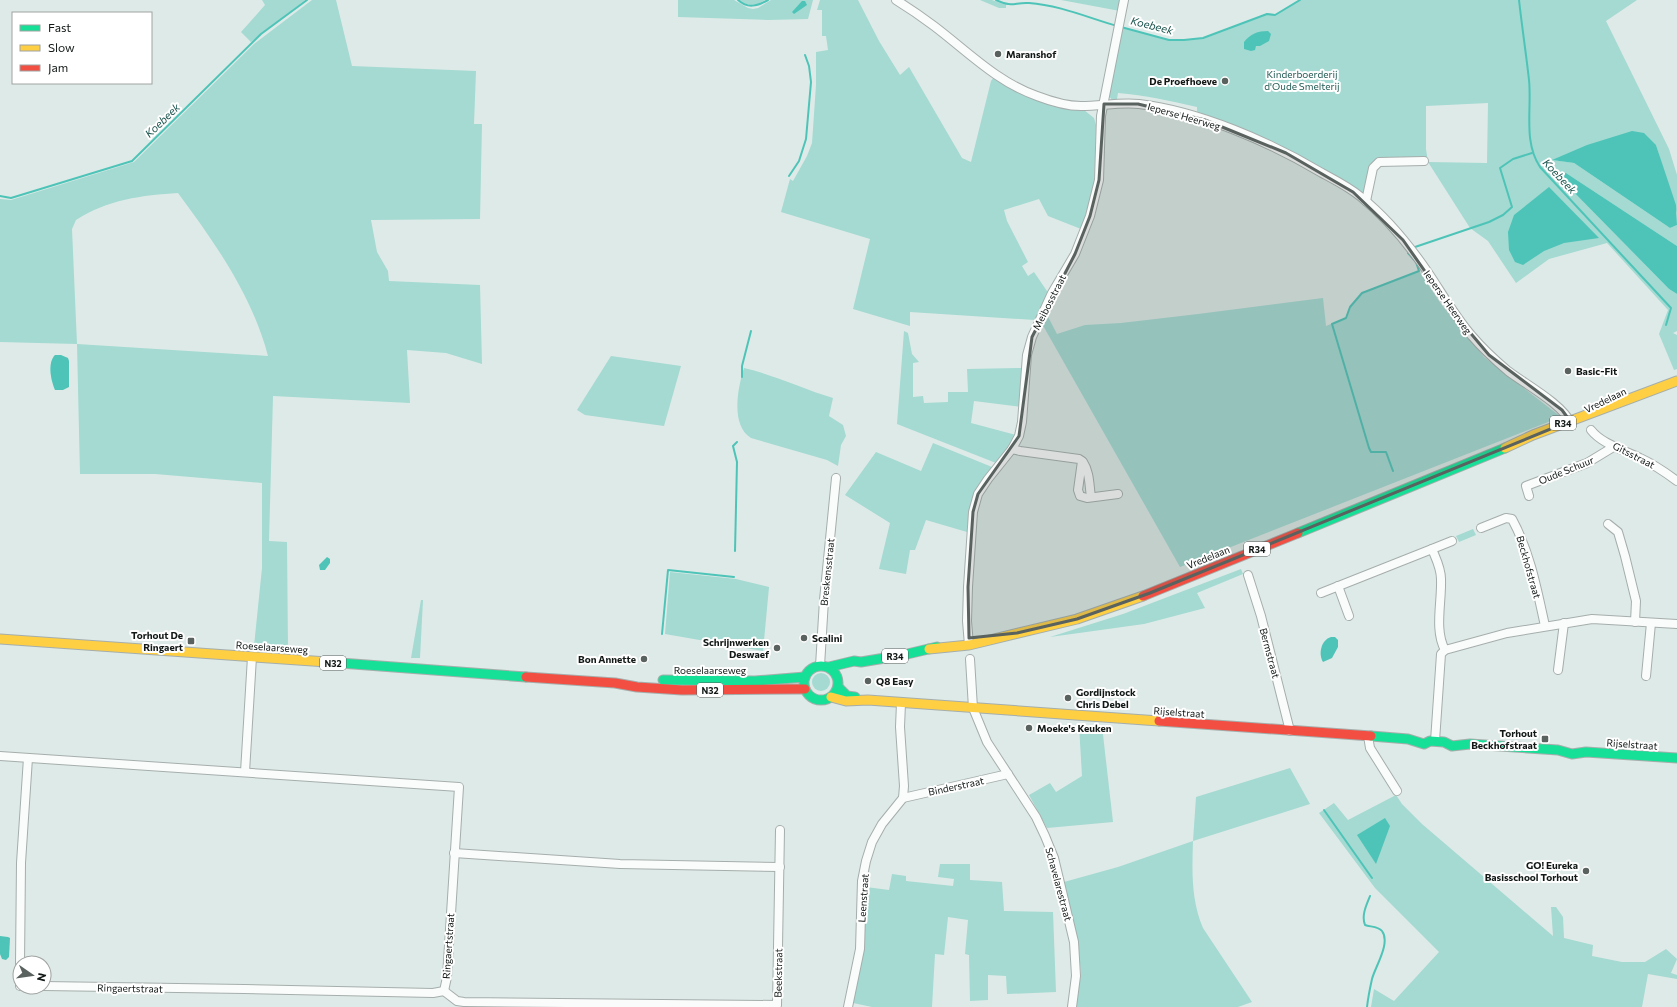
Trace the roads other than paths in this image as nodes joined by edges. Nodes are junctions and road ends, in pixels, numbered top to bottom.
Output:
1 (896, 0) edge
2 (1124, 0) edge
3 (1104, 104) junction
4 (1424, 161) dead end
5 (1366, 201) junction
6 (1677, 381) edge
7 (1571, 424) junction
8 (1591, 430) dead end
9 (1615, 446) junction
10 (1012, 449) junction
11 (1082, 461) junction
12 (836, 478) dead end
13 (1677, 481) edge
14 (1118, 494) dead end
15 (1529, 496) dead end
16 (1091, 497) junction
17 (1608, 524) dead end
18 (1481, 528) dead end
19 (1452, 541) dead end
20 (1432, 549) junction
21 (1248, 576) dead end
22 (1338, 586) junction
23 (1321, 593) dead end
24 (1349, 616) dead end
25 (1635, 622) junction
26 (1564, 623) junction
27 (1650, 623) junction
28 (1677, 624) edge
29 (1546, 626) junction
30 (0, 639) edge
31 (969, 642) junction
32 (1445, 650) junction
33 (252, 657) junction
34 (970, 659) dead end
35 (860, 662) junction
36 (825, 666) junction
37 (1558, 670) dead end
38 (1646, 676) dead end
39 (805, 677) junction
40 (615, 683) junction
41 (838, 683) junction
42 (805, 689) junction
43 (831, 697) junction
44 (868, 700) junction
45 (901, 703) junction
46 (974, 708) junction
47 (1290, 731) junction
48 (1368, 736) junction
49 (1436, 741) junction
50 (0, 756) edge
51 (28, 758) junction
52 (1677, 758) edge
53 (245, 772) junction
54 (1008, 774) junction
55 (1396, 791) dead end
56 (903, 798) junction
57 (780, 830) dead end
58 (454, 853) junction
59 (780, 867) junction
60 (20, 955) edge
61 (52, 986) edge
62 (444, 991) junction
63 (848, 1007) edge
64 (1072, 1007) edge

1 - 3 street, Ieperse Heerweg
2 - 3 street, Meibosstraat
3 - 5 street, Ieperse Heerweg
3 - 10 street, Meibosstraat
4 - 5 street
5 - 7 street, Ieperse Heerweg
6 - 7 main road, Vredelaan / R34
7 - 31 main road, Vredelaan / R34
8 - 9 street, Gitsstraat
9 - 13 street, Gitsstraat
9 - 15 street, Oude Schuur
10 - 11 street
10 - 31 street, Meibosstraat
11 - 16 street
11 - 16 street
12 - 36 street, Breskensstraat
14 - 16 street
17 - 25 street
18 - 29 street, Beckhofstraat
19 - 20 street
20 - 22 street
20 - 32 street
21 - 47 street, Bermstraat
22 - 23 street
22 - 24 street
25 - 26 street
25 - 27 street
26 - 29 street
26 - 37 street
27 - 28 street
27 - 38 street
29 - 32 street
30 - 33 main road, Roeselaarseweg / N32
31 - 35 main road, Vredelaan / R34
32 - 49 street
33 - 40 main road, Roeselaarseweg / N32
33 - 53 street
34 - 46 street
35 - 36 main road, Vredelaan / R34
35 - 41 main road, Vredelaan / R34
36 - 39 main road
36 - 41 main road
39 - 40 main road, Roeselaarseweg / N32
39 - 42 main road
40 - 42 main road, Roeselaarseweg / N32
41 - 43 main road
41 - 44 main road, Rijselstraat
42 - 43 main road
43 - 44 main road, Rijselstraat
44 - 45 main road, Rijselstraat
45 - 46 main road, Rijselstraat
45 - 56 street
46 - 47 main road, Rijselstraat
46 - 54 street, Schavelarestraat
47 - 48 main road, Rijselstraat
48 - 49 main road, Rijselstraat
48 - 55 street
49 - 52 main road, Rijselstraat
50 - 51 street, Ringaertstraat
51 - 53 street, Ringaertstraat
51 - 60 street
53 - 58 street, Ringaertstraat
54 - 56 street, Binderstraat
54 - 64 street, Schavelarestraat
56 - 63 street, Leenstraat
57 - 59 street, Beekstraat
58 - 59 street
58 - 62 street, Ringaertstraat
59 - 62 street, Beekstraat
61 - 62 street, Ringaertstraat

